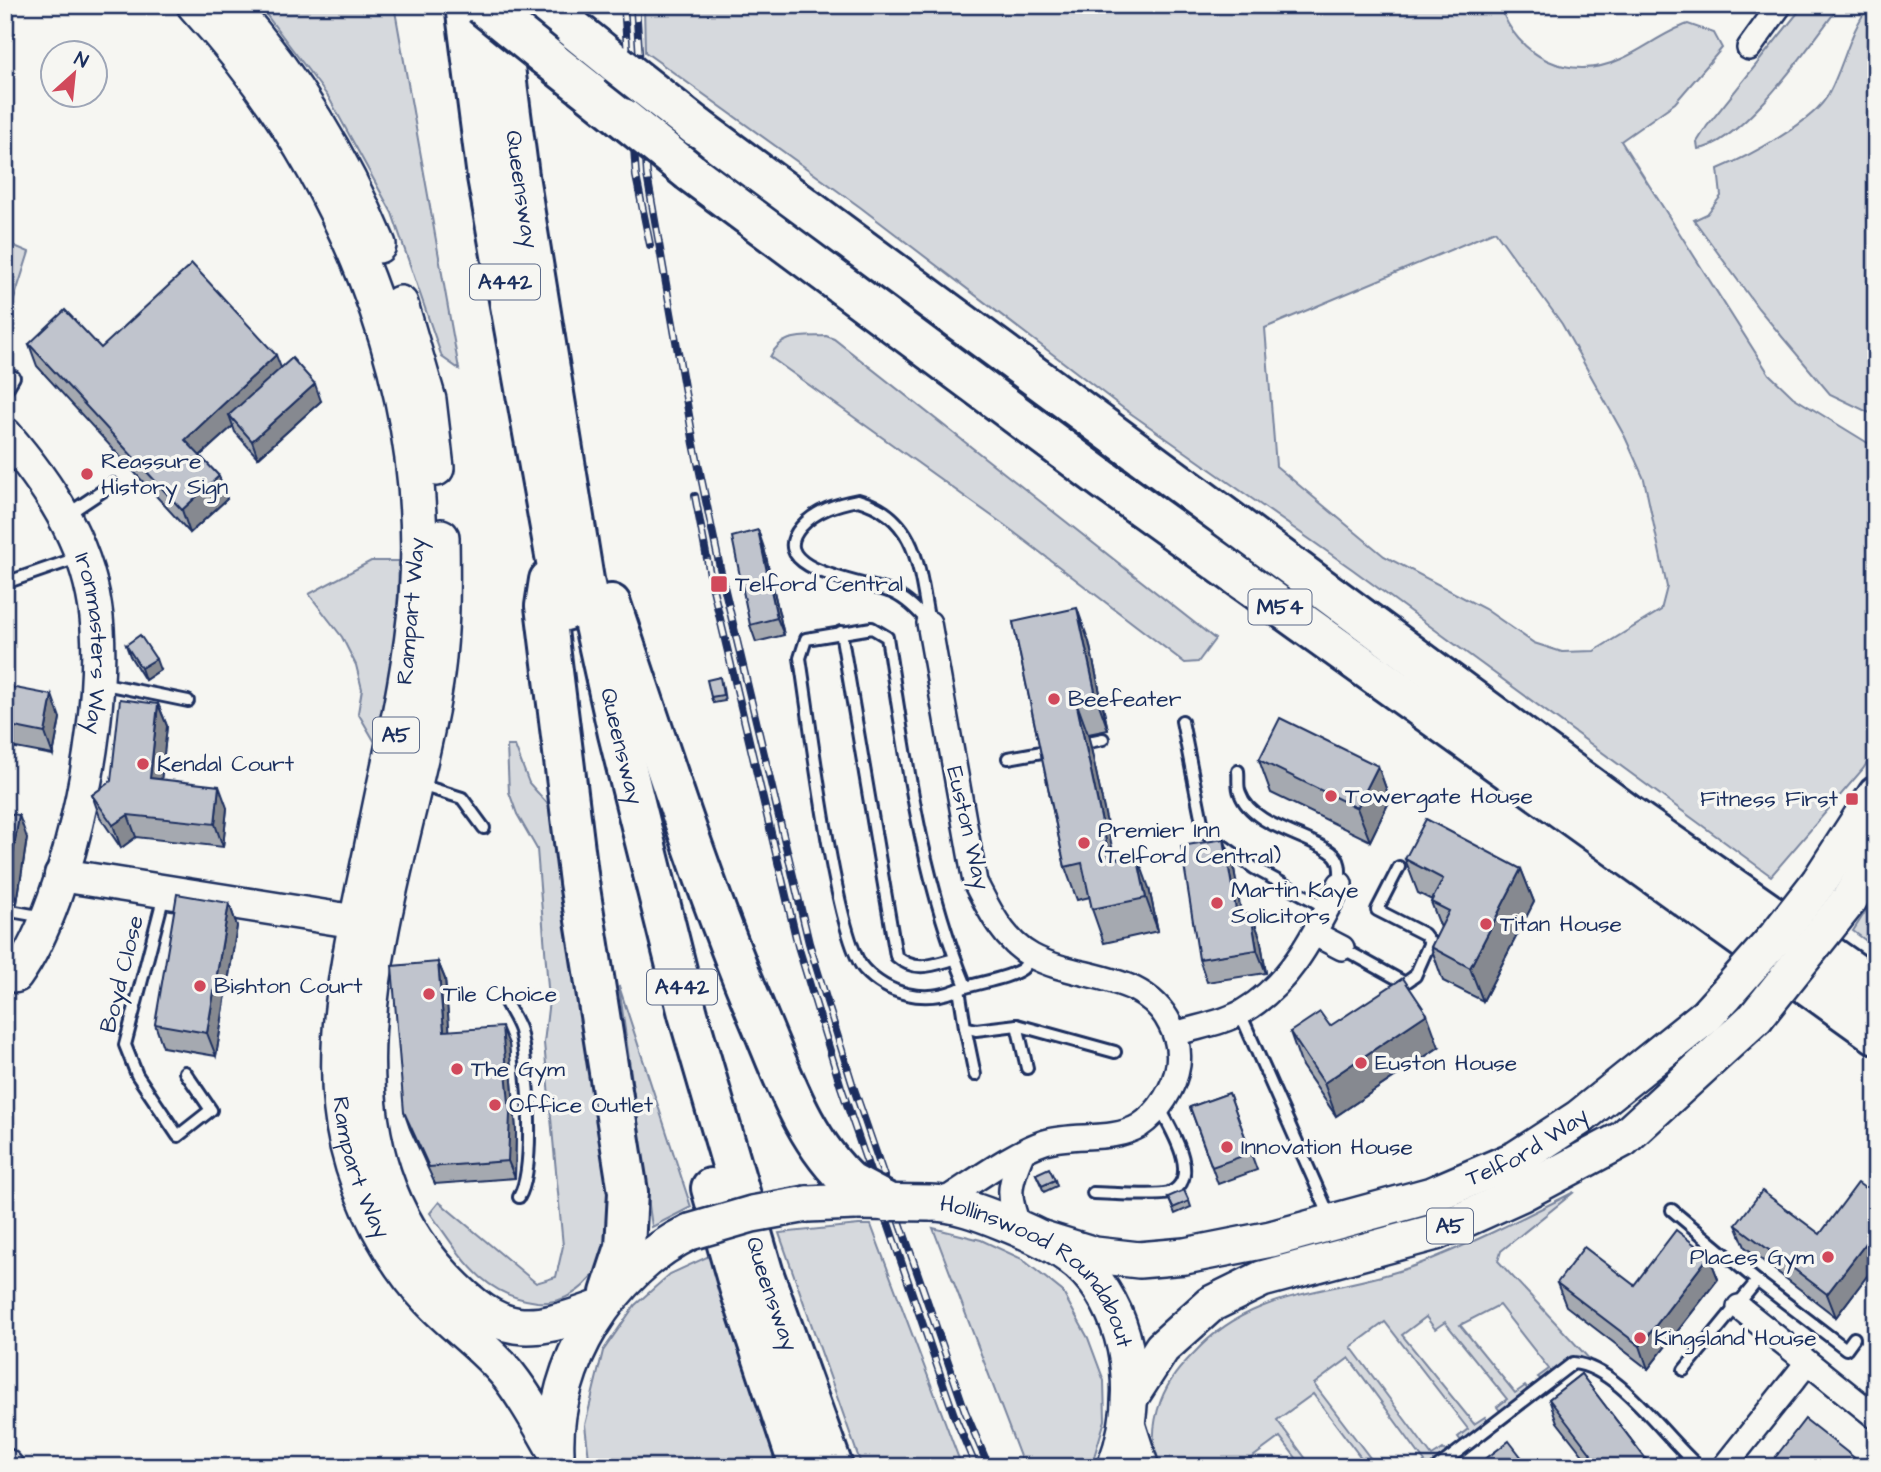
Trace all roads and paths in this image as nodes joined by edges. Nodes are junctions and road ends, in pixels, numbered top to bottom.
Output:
1 (195, 5) edge
2 (229, 5) edge
3 (465, 5) edge
4 (482, 5) edge
5 (498, 5) edge
6 (544, 5) edge
7 (1780, 5) edge
8 (1749, 48) dead end
9 (15, 377) dead end
10 (5, 392) edge
11 (5, 434) edge
12 (113, 484) dead end
13 (571, 497) junction
14 (65, 516) junction
15 (82, 556) junction
16 (553, 557) junction
17 (5, 583) edge
18 (929, 622) junction
19 (841, 632) junction
20 (97, 682) junction
21 (188, 701) dead end
22 (1182, 721) dead end
23 (1103, 739) dead end
24 (1008, 758) dead end
25 (1238, 771) dead end
26 (415, 784) junction
27 (1876, 794) edge
28 (484, 828) dead end
29 (1876, 855) edge
30 (1399, 867) dead end
31 (61, 875) junction
32 (1340, 884) joint
33 (165, 892) junction
34 (1327, 908) junction
35 (5, 910) edge
36 (47, 917) junction
37 (358, 922) junction
38 (1315, 934) junction
39 (1342, 948) joint
40 (1032, 956) junction
41 (954, 959) junction
42 (16, 976) dead end
43 (962, 988) junction
44 (1876, 988) edge
45 (505, 1001) dead end
46 (1240, 1013) junction
47 (1017, 1025) junction
48 (965, 1027) junction
49 (1175, 1034) junction
50 (1876, 1034) edge
51 (1115, 1052) dead end
52 (1027, 1068) dead end
53 (185, 1072) dead end
54 (975, 1075) dead end
55 (1159, 1107) junction
56 (1022, 1154) junction
57 (1093, 1193) dead end
58 (1520, 1194) junction
59 (864, 1196) junction
60 (519, 1197) dead end
61 (1472, 1200) dead end
62 (935, 1203) junction
63 (1672, 1210) dead end
64 (1337, 1229) junction
65 (1032, 1234) junction
66 (1758, 1281) junction
67 (605, 1301) junction
68 (1739, 1307) junction
69 (1854, 1338) dead end
70 (1807, 1363) junction
71 (1684, 1370) dead end
72 (1130, 1405) junction
73 (1876, 1417) edge
74 (556, 1458) edge
75 (799, 1467) edge
76 (833, 1467) edge
77 (1115, 1467) edge
78 (1147, 1467) edge
79 (1438, 1467) edge
80 (1699, 1467) edge
81 (1724, 1467) edge

1 - 37 main road, Rampart Way / A5
2 - 26 main road, Rampart Way / A5
3 - 16 highway, Queensway / A442
4 - 50 highway, M54, bridge
5 - 13 highway, Queensway / A442
6 - 44 highway, M54, bridge
7 - 8 street
9 - 10 lane
11 - 14 street, Ironmasters Way
12 - 14 lane
13 - 59 highway, A442
13 - 76 highway, Queensway / A442
14 - 15 street, Ironmasters Way
15 - 17 lane
15 - 20 street, Ironmasters Way
16 - 67 highway, A442
16 - 75 highway, Queensway / A442
18 - 18 lane
18 - 40 street, Euston Way
19 - 41 lane
19 - 41 lane
19 - 43 lane
20 - 21 lane
20 - 31 street, Ironmasters Way
22 - 34 lane
23 - 24 lane
25 - 32 lane
26 - 28 lane
26 - 67 main road, Rampart Way / A5
27 - 64 main road, Telford Way / A5, bridge
29 - 58 main road, Telford Way / A5, bridge
30 - 39 lane
31 - 33 street
31 - 36 street, Ironmasters Way
32 - 34 street
33 - 37 street
33 - 53 lane, Boyd Close
34 - 38 street
35 - 36 lane
36 - 42 street, Ironmasters Way
37 - 74 main road, Rampart Way / A5
38 - 39 street
38 - 46 street
40 - 43 lane
40 - 49 street, Euston Way
41 - 43 lane
43 - 48 lane
45 - 60 lane
46 - 49 street
46 - 64 lane
47 - 48 lane
47 - 51 lane
47 - 52 lane
48 - 54 lane
49 - 55 street, Euston Way
55 - 56 street, Euston Way
55 - 57 lane
56 - 62 street, Euston Way
56 - 65 street
58 - 61 lane
58 - 72 main road, Telford Way / A5
59 - 62 main road, Hollinswood Roundabout, bridge
59 - 67 main road, Hollinswood Roundabout, bridge
62 - 65 main road, Hollinswood Roundabout
63 - 66 lane
64 - 65 main road, Telford Way / A5
65 - 72 main road, Hollinswood Roundabout
66 - 68 lane
66 - 69 lane
67 - 74 main road, Hollinswood Roundabout
68 - 70 street
68 - 71 lane
70 - 73 street
70 - 81 street
72 - 77 main road, Hollinswood Roundabout
72 - 78 street
79 - 80 lane

